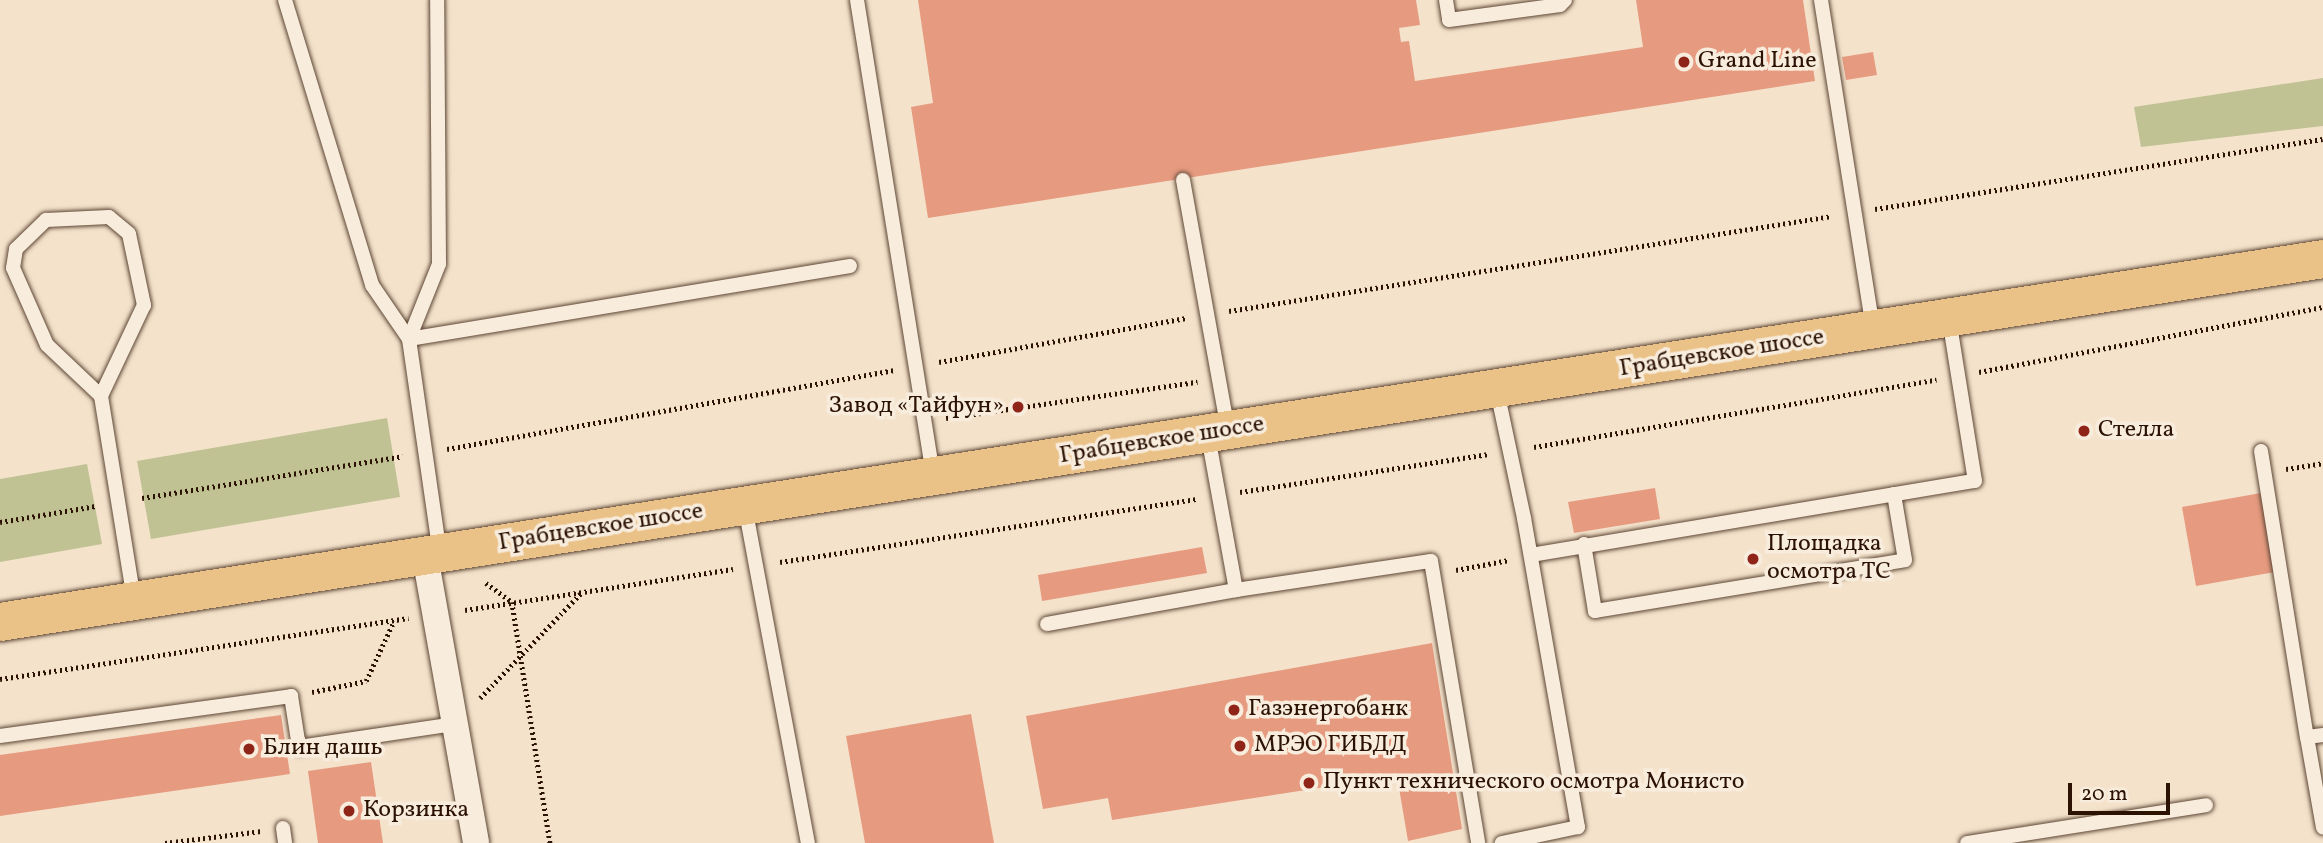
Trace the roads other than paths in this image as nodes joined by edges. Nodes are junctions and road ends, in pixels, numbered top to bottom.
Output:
1 (285, 0) edge
2 (437, 0) edge
3 (857, 0) edge
4 (1446, 0) edge
5 (1565, 0) edge
6 (1821, 0) edge
7 (1183, 180) dead end
8 (2323, 259) edge
9 (850, 266) dead end
10 (6, 269) edge
11 (1949, 318) junction
12 (1874, 330) junction
13 (410, 339) junction
14 (1497, 390) junction
15 (101, 396) junction
16 (1218, 433) junction
17 (2262, 451) dead end
18 (934, 476) junction
19 (1894, 494) junction
20 (745, 505) junction
21 (1584, 544) junction
22 (432, 555) junction
23 (1531, 555) junction
24 (1236, 590) junction
25 (134, 600) junction
26 (0, 622) edge
27 (1047, 624) dead end
28 (455, 724) junction
29 (2323, 735) edge
30 (0, 736) edge
31 (2307, 737) junction
32 (2207, 805) dead end
33 (2323, 828) edge
34 (476, 843) edge
35 (808, 843) edge
36 (1478, 843) edge
37 (1502, 843) edge
38 (1967, 843) edge

1 - 13 lane
2 - 13 lane
3 - 18 lane
4 - 5 lane
6 - 12 lane
7 - 16 lane
8 - 11 main road, Грабцевское шоссе
9 - 13 lane
10 - 15 lane
10 - 15 lane
11 - 12 main road, Грабцевское шоссе
11 - 19 lane
12 - 14 main road, Грабцевское шоссе
13 - 22 lane
14 - 16 main road, Грабцевское шоссе
14 - 23 lane
15 - 25 lane
16 - 18 main road, Грабцевское шоссе
16 - 24 lane
17 - 31 lane
18 - 20 main road, Грабцевское шоссе
19 - 21 lane
19 - 21 lane
20 - 22 main road, Грабцевское шоссе
20 - 35 lane
21 - 23 lane
22 - 25 main road, Грабцевское шоссе
22 - 28 street
23 - 37 lane
24 - 27 lane
24 - 36 lane
25 - 26 main road, Грабцевское шоссе
28 - 30 lane
28 - 34 street
29 - 31 lane
31 - 33 lane
32 - 38 lane

